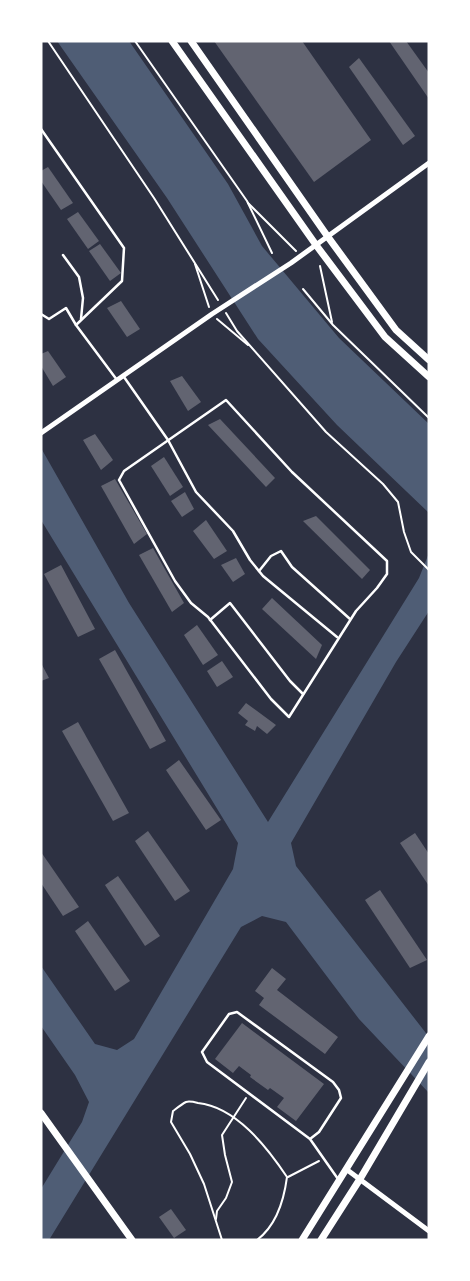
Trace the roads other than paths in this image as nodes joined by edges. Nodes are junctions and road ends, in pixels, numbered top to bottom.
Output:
1 (172, 41) edge
2 (191, 41) edge
3 (41, 129) edge
4 (429, 163) edge
5 (328, 237) junction
6 (316, 245) junction
7 (63, 255) dead end
8 (41, 314) edge
9 (81, 321) junction
10 (76, 325) junction
11 (429, 360) edge
12 (123, 376) junction
13 (429, 377) edge
14 (118, 380) junction
15 (44, 431) edge
16 (168, 440) junction
17 (259, 571) junction
18 (350, 619) junction
19 (210, 620) junction
20 (338, 637) junction
21 (303, 694) junction
22 (429, 1036) edge
23 (429, 1062) edge
24 (41, 1113) edge
25 (310, 1139) junction
26 (346, 1169) junction
27 (360, 1179) junction
28 (339, 1180) junction
29 (429, 1231) edge
30 (132, 1240) edge
31 (302, 1240) edge
32 (321, 1240) edge

1 - 6 street
2 - 5 street
3 - 9 lane
4 - 5 street
5 - 6 street
5 - 11 street
6 - 12 street
6 - 13 street
7 - 9 lane
8 - 10 lane
9 - 10 lane
10 - 14 lane
12 - 14 street
12 - 16 lane
14 - 15 street
16 - 17 lane
16 - 18 lane
16 - 19 lane
17 - 18 lane
17 - 20 lane
18 - 20 lane
19 - 21 lane
19 - 21 lane
20 - 21 lane
22 - 26 street
23 - 27 street
24 - 30 street
25 - 25 lane
25 - 28 lane
26 - 27 street
26 - 28 street
27 - 29 street
27 - 32 street
28 - 31 street

